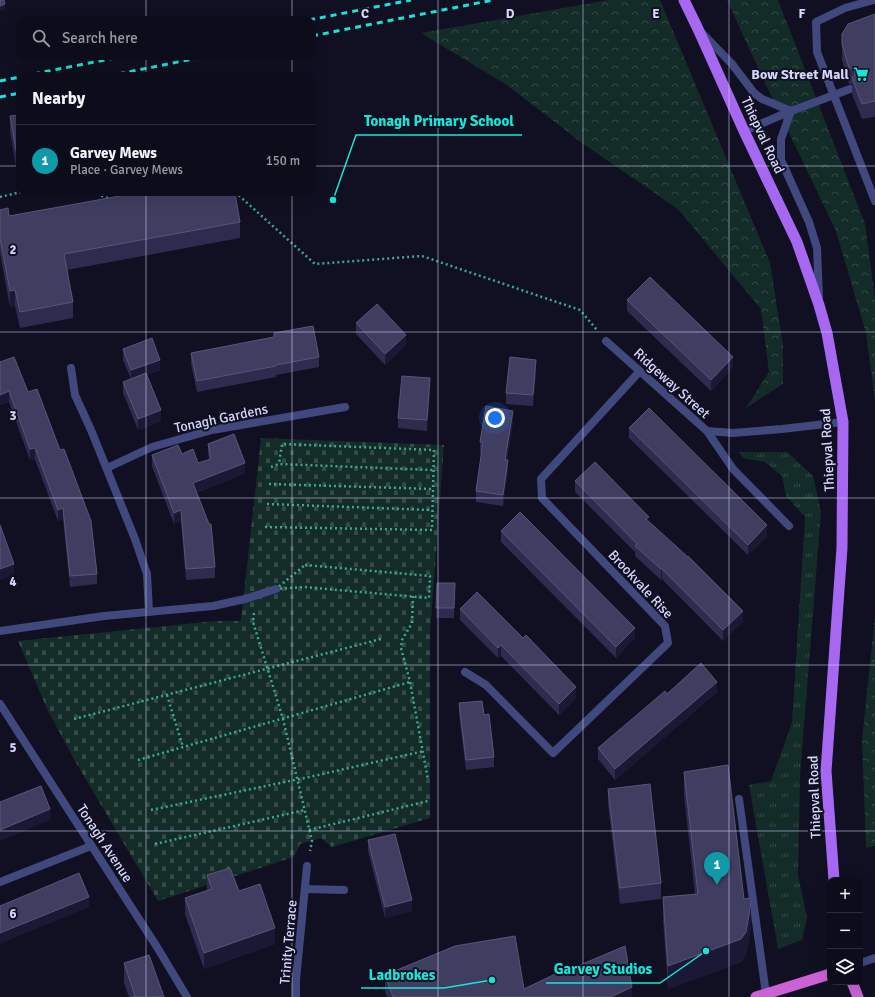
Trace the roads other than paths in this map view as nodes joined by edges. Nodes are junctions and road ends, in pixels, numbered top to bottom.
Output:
1 (874, 0) edge
2 (685, 3) edge
3 (698, 29) junction
4 (850, 89) dead end
5 (792, 110) junction
6 (744, 131) junction
7 (875, 201) edge
8 (819, 305) junction
9 (606, 341) road end
10 (71, 368) dead end
11 (640, 372) junction
12 (345, 407) dead end
13 (843, 422) junction
14 (707, 432) junction
15 (107, 468) junction
16 (789, 526) dead end
17 (276, 589) road end
18 (149, 612) junction
19 (0, 631) edge
20 (465, 672) dead end
21 (0, 704) edge
22 (739, 799) dead end
23 (91, 846) junction
24 (307, 866) road end
25 (834, 877) edge
26 (0, 882) edge
27 (305, 889) junction
28 (344, 890) dead end
29 (875, 958) edge
30 (863, 962) edge
31 (827, 975) edge
32 (853, 985) edge
33 (761, 995) edge
34 (187, 997) edge
35 (296, 997) edge
36 (858, 997) edge

1 - 7 street
2 - 3 main road, Thiepval Road
3 - 5 street
3 - 6 main road, Thiepval Road
4 - 5 street, bridge
5 - 6 street
5 - 8 street
6 - 8 main road, Thiepval Road
8 - 13 main road, Thiepval Road
9 - 11 street, Ridgeway Street
10 - 15 street
11 - 14 street, Ridgeway Street
11 - 20 street, Brookvale Rise
12 - 15 street, Tonagh Gardens
13 - 14 street, Ridgeway Street
13 - 25 main road, Thiepval Road
14 - 16 street
15 - 18 street
17 - 18 street
18 - 19 street
21 - 23 street, Tonagh Avenue
22 - 33 street
23 - 26 street
23 - 34 street, Tonagh Avenue
24 - 27 street, Trinity Terrace
27 - 28 street, Trinity Terrace
27 - 35 street, Trinity Terrace
29 - 30 street
31 - 33 highway
32 - 36 highway

